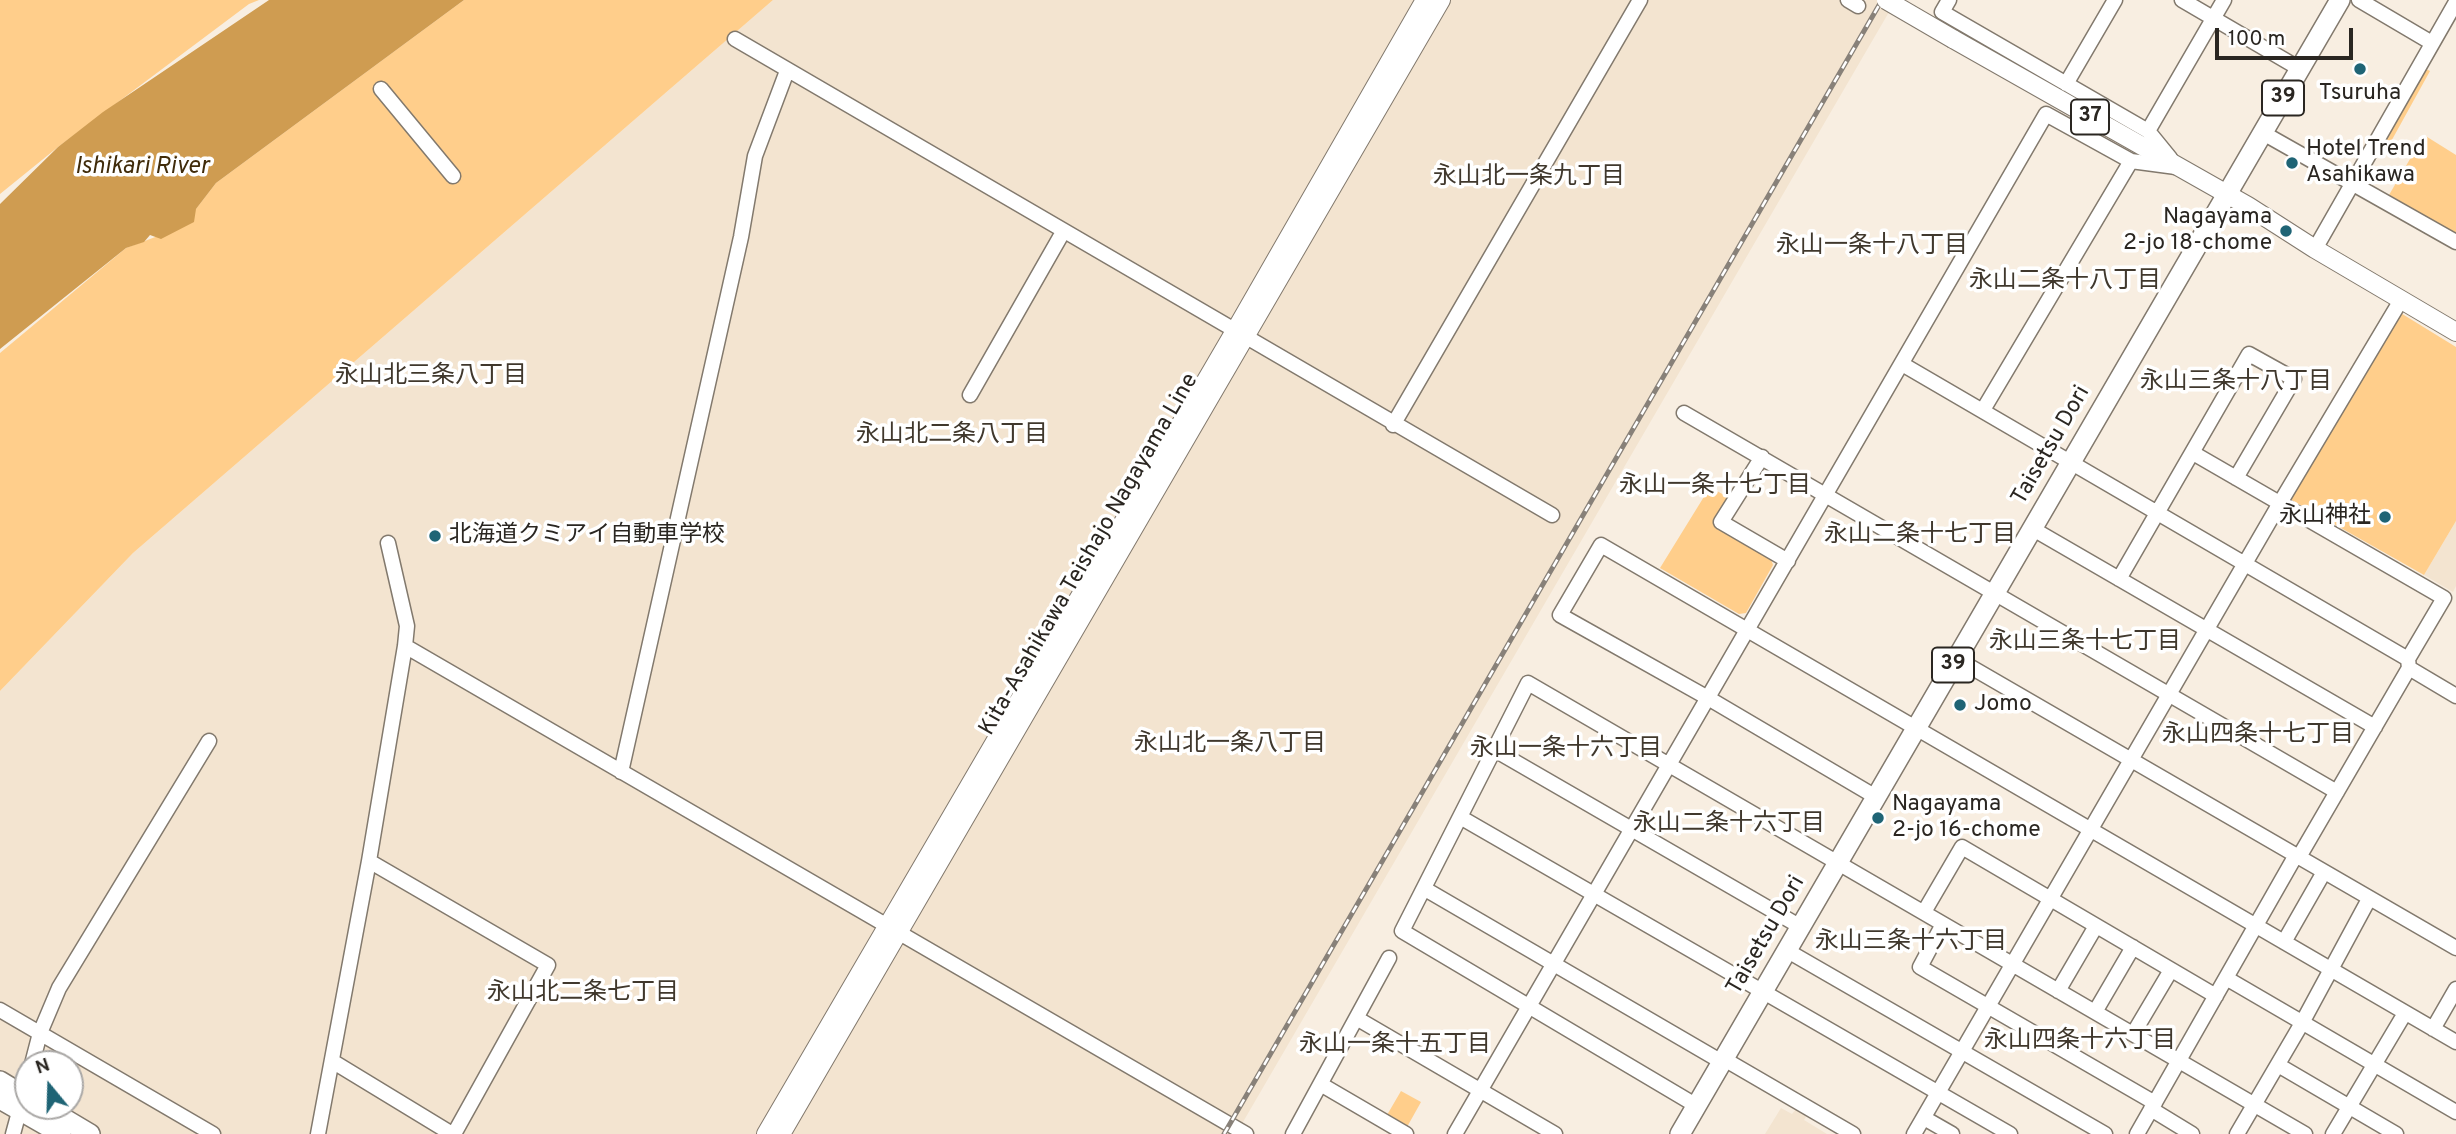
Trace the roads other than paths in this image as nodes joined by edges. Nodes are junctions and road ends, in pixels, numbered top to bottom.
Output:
1 (1425, 0) edge
2 (1441, 0) edge
3 (1640, 0) edge
4 (1886, 0) edge
5 (1949, 0) edge
6 (2115, 0) edge
7 (2182, 0) edge
8 (2224, 0) edge
9 (2340, 0) edge
10 (2359, 0) edge
11 (2456, 2) edge
12 (2214, 19) junction
13 (735, 39) dead end
14 (2432, 43) junction
15 (2300, 69) junction
16 (787, 71) junction
17 (2066, 84) junction
18 (381, 89) dead end
19 (2148, 131) junction
20 (2263, 132) junction
21 (2131, 161) junction
22 (2177, 167) junction
23 (453, 176) dead end
24 (2351, 183) junction
25 (2226, 195) junction
26 (1063, 232) junction
27 (2456, 242) edge
28 (2315, 249) junction
29 (2402, 300) junction
30 (2456, 332) edge
31 (1240, 335) junction
32 (1902, 364) junction
33 (970, 395) dead end
34 (1983, 410) junction
35 (1684, 413) dead end
36 (1393, 425) junction
37 (2193, 453) junction
38 (1762, 457) junction
39 (2070, 461) junction
40 (2236, 478) junction
41 (1826, 495) junction
42 (2280, 503) junction
43 (2157, 514) junction
44 (1552, 515) dead end
45 (2033, 529) junction
46 (388, 542) dead end
47 (1788, 561) junction
48 (2244, 564) junction
49 (2119, 579) junction
50 (1995, 593) junction
51 (2207, 630) junction
52 (1748, 631) junction
53 (405, 646) junction
54 (1957, 659) junction
55 (2409, 664) junction
56 (2168, 695) junction
57 (2456, 696) edge
58 (1708, 698) junction
59 (2375, 727) junction
60 (1916, 729) junction
61 (209, 741) dead end
62 (1493, 749) junction
63 (2130, 760) junction
64 (1670, 765) junction
65 (621, 772) junction
66 (2337, 792) junction
67 (1876, 797) junction
68 (1460, 817) junction
69 (1631, 830) junction
70 (2091, 830) junction
71 (2297, 856) junction
72 (369, 861) junction
73 (1838, 863) junction
74 (2324, 872) junction
75 (1425, 889) junction
76 (1593, 895) junction
77 (2369, 898) junction
78 (2050, 899) junction
79 (1924, 912) junction
80 (1943, 924) junction
81 (2255, 925) junction
82 (2096, 926) junction
83 (1801, 927) junction
84 (893, 928) junction
85 (2284, 942) junction
86 (2133, 947) junction
87 (2456, 948) edge
88 (1786, 950) junction
89 (1390, 958) dead end
90 (1553, 964) junction
91 (2013, 964) junction
92 (2331, 969) junction
93 (2171, 970) junction
94 (2226, 978) junction
95 (2456, 989) edge
96 (2058, 990) junction
97 (1762, 992) junction
98 (2216, 996) junction
99 (1530, 1005) junction
100 (1987, 1008) junction
101 (0, 1010) edge
102 (2095, 1012) junction
103 (2405, 1013) junction
104 (1358, 1019) junction
105 (2302, 1023) junction
106 (2433, 1029) junction
107 (40, 1033) junction
108 (2133, 1034) junction
109 (2456, 1042) edge
110 (36, 1050) edge
111 (1962, 1051) junction
112 (1723, 1061) junction
113 (2179, 1061) junction
114 (332, 1062) junction
115 (2374, 1065) junction
116 (2277, 1066) junction
117 (1322, 1085) junction
118 (1480, 1091) junction
119 (1939, 1093) junction
120 (1697, 1106) junction
121 (2153, 1106) junction
122 (2254, 1106) junction
123 (2349, 1106) junction
124 (2456, 1112) edge
125 (1924, 1118) junction
126 (48, 1120) edge
127 (66, 1120) edge
128 (0, 1127) edge
129 (12, 1134) edge
130 (61, 1134) edge
131 (90, 1134) edge
132 (213, 1134) edge
133 (318, 1134) edge
134 (453, 1134) edge
135 (766, 1134) edge
136 (781, 1134) edge
137 (1246, 1134) edge
138 (1293, 1134) edge
139 (1406, 1134) edge
140 (1455, 1134) edge
141 (1555, 1134) edge
142 (1680, 1134) edge
143 (1853, 1134) edge
144 (1914, 1134) edge
145 (1952, 1134) edge
146 (2010, 1134) edge
147 (2105, 1134) edge
148 (2137, 1134) edge
149 (2192, 1134) edge
150 (2237, 1134) edge
151 (2305, 1134) edge
152 (2333, 1134) edge
153 (2396, 1134) edge

1 - 31 main road, Kita-Asahikawa Teishajo Nagayama Line
2 - 31 main road, Kita-Asahikawa Teishajo Nagayama Line
3 - 36 street
4 - 22 main road, 37, bridge
5 - 17 street
6 - 17 street
7 - 12 street
8 - 12 street
9 - 15 highway, Taisetsu Dori / 39
10 - 14 street
11 - 14 street
12 - 15 street
12 - 19 street
13 - 16 street
14 - 24 street
15 - 20 highway, Taisetsu Dori / 39
16 - 26 street
16 - 65 street
17 - 19 street
18 - 23 street
19 - 22 street
20 - 24 street
20 - 25 highway, Taisetsu Dori / 39
21 - 22 street
21 - 32 street
21 - 34 street
22 - 25 main road, 37
24 - 27 street
24 - 28 street
25 - 28 main road, 37
25 - 39 highway, Taisetsu Dori / 39
26 - 31 street
26 - 33 street
28 - 29 main road, 37
29 - 30 main road, 37
29 - 42 street
31 - 36 street
31 - 84 main road, Kita-Asahikawa Teishajo Nagayama Line
32 - 34 street
32 - 41 street
34 - 39 street
35 - 38 street
36 - 44 street
37 - 40 street
37 - 40 street
37 - 43 street
38 - 41 street
38 - 47 street
39 - 43 street
39 - 45 highway, Taisetsu Dori / 39
40 - 42 street
41 - 47 street
41 - 50 street
42 - 48 street
42 - 55 street
43 - 48 street
43 - 49 street
45 - 49 street
45 - 50 highway, Taisetsu Dori / 39
46 - 53 street
47 - 52 street
48 - 51 street
48 - 55 street
49 - 51 street
50 - 54 highway, Taisetsu Dori / 39
50 - 56 street
51 - 56 street
51 - 59 street
52 - 58 street
52 - 58 street
52 - 60 street
53 - 65 street
53 - 72 street
54 - 60 highway, Taisetsu Dori / 39
54 - 63 street
55 - 57 street
55 - 59 street
56 - 63 street
56 - 66 street
58 - 64 street
58 - 67 street
59 - 66 street
60 - 67 highway, Taisetsu Dori / 39
60 - 70 street
61 - 107 street
62 - 64 street
62 - 68 street
62 - 69 street
63 - 70 street
63 - 71 street
64 - 69 street
64 - 73 street
65 - 84 street
66 - 71 street
67 - 73 highway, Taisetsu Dori / 39
68 - 75 street
68 - 76 street
69 - 76 street
69 - 83 street
70 - 78 street
70 - 81 street
71 - 74 street
71 - 81 street
72 - 114 street
72 - 134 street
73 - 79 street
73 - 83 highway, Taisetsu Dori / 39
74 - 77 street
74 - 85 street
75 - 90 street
75 - 99 street
76 - 90 street
76 - 97 street
77 - 87 street
77 - 92 street
78 - 79 street
78 - 82 street
78 - 91 street
79 - 80 street
80 - 91 street
80 - 100 street
81 - 85 street
81 - 94 street
82 - 86 street
82 - 96 street
83 - 88 highway, Taisetsu Dori / 39
84 - 135 main road, Kita-Asahikawa Teishajo Nagayama Line
84 - 136 main road, Kita-Asahikawa Teishajo Nagayama Line
84 - 137 street
85 - 92 street
86 - 93 street
86 - 102 street
88 - 97 highway, Taisetsu Dori / 39
88 - 111 street
89 - 104 street
90 - 99 street
90 - 112 street
91 - 96 street
91 - 100 street
92 - 103 street
92 - 105 street
93 - 98 street
93 - 108 street
94 - 98 street
94 - 105 street
95 - 106 street
96 - 102 street
97 - 112 highway, Taisetsu Dori / 39
97 - 119 street
98 - 113 street
99 - 118 street
99 - 120 street
100 - 111 street
100 - 121 street
101 - 107 street
102 - 108 street
103 - 106 street
103 - 115 street
104 - 117 street
104 - 118 street
105 - 115 street
105 - 116 street
106 - 109 street
107 - 110 street
107 - 132 street
108 - 113 street
111 - 119 street
111 - 147 street
112 - 120 highway, Taisetsu Dori / 39
112 - 143 street
113 - 121 street
113 - 122 street
114 - 133 street
114 - 134 street
115 - 123 street
115 - 124 street
116 - 122 street
116 - 123 street
117 - 138 street
117 - 139 street
118 - 140 street
118 - 141 street
119 - 125 street
119 - 146 street
120 - 142 highway, Taisetsu Dori / 39
121 - 148 street
121 - 149 street
122 - 150 street
122 - 151 street
123 - 152 street
123 - 153 street
125 - 144 street
125 - 145 street
126 - 130 highway
127 - 131 highway
128 - 129 street

